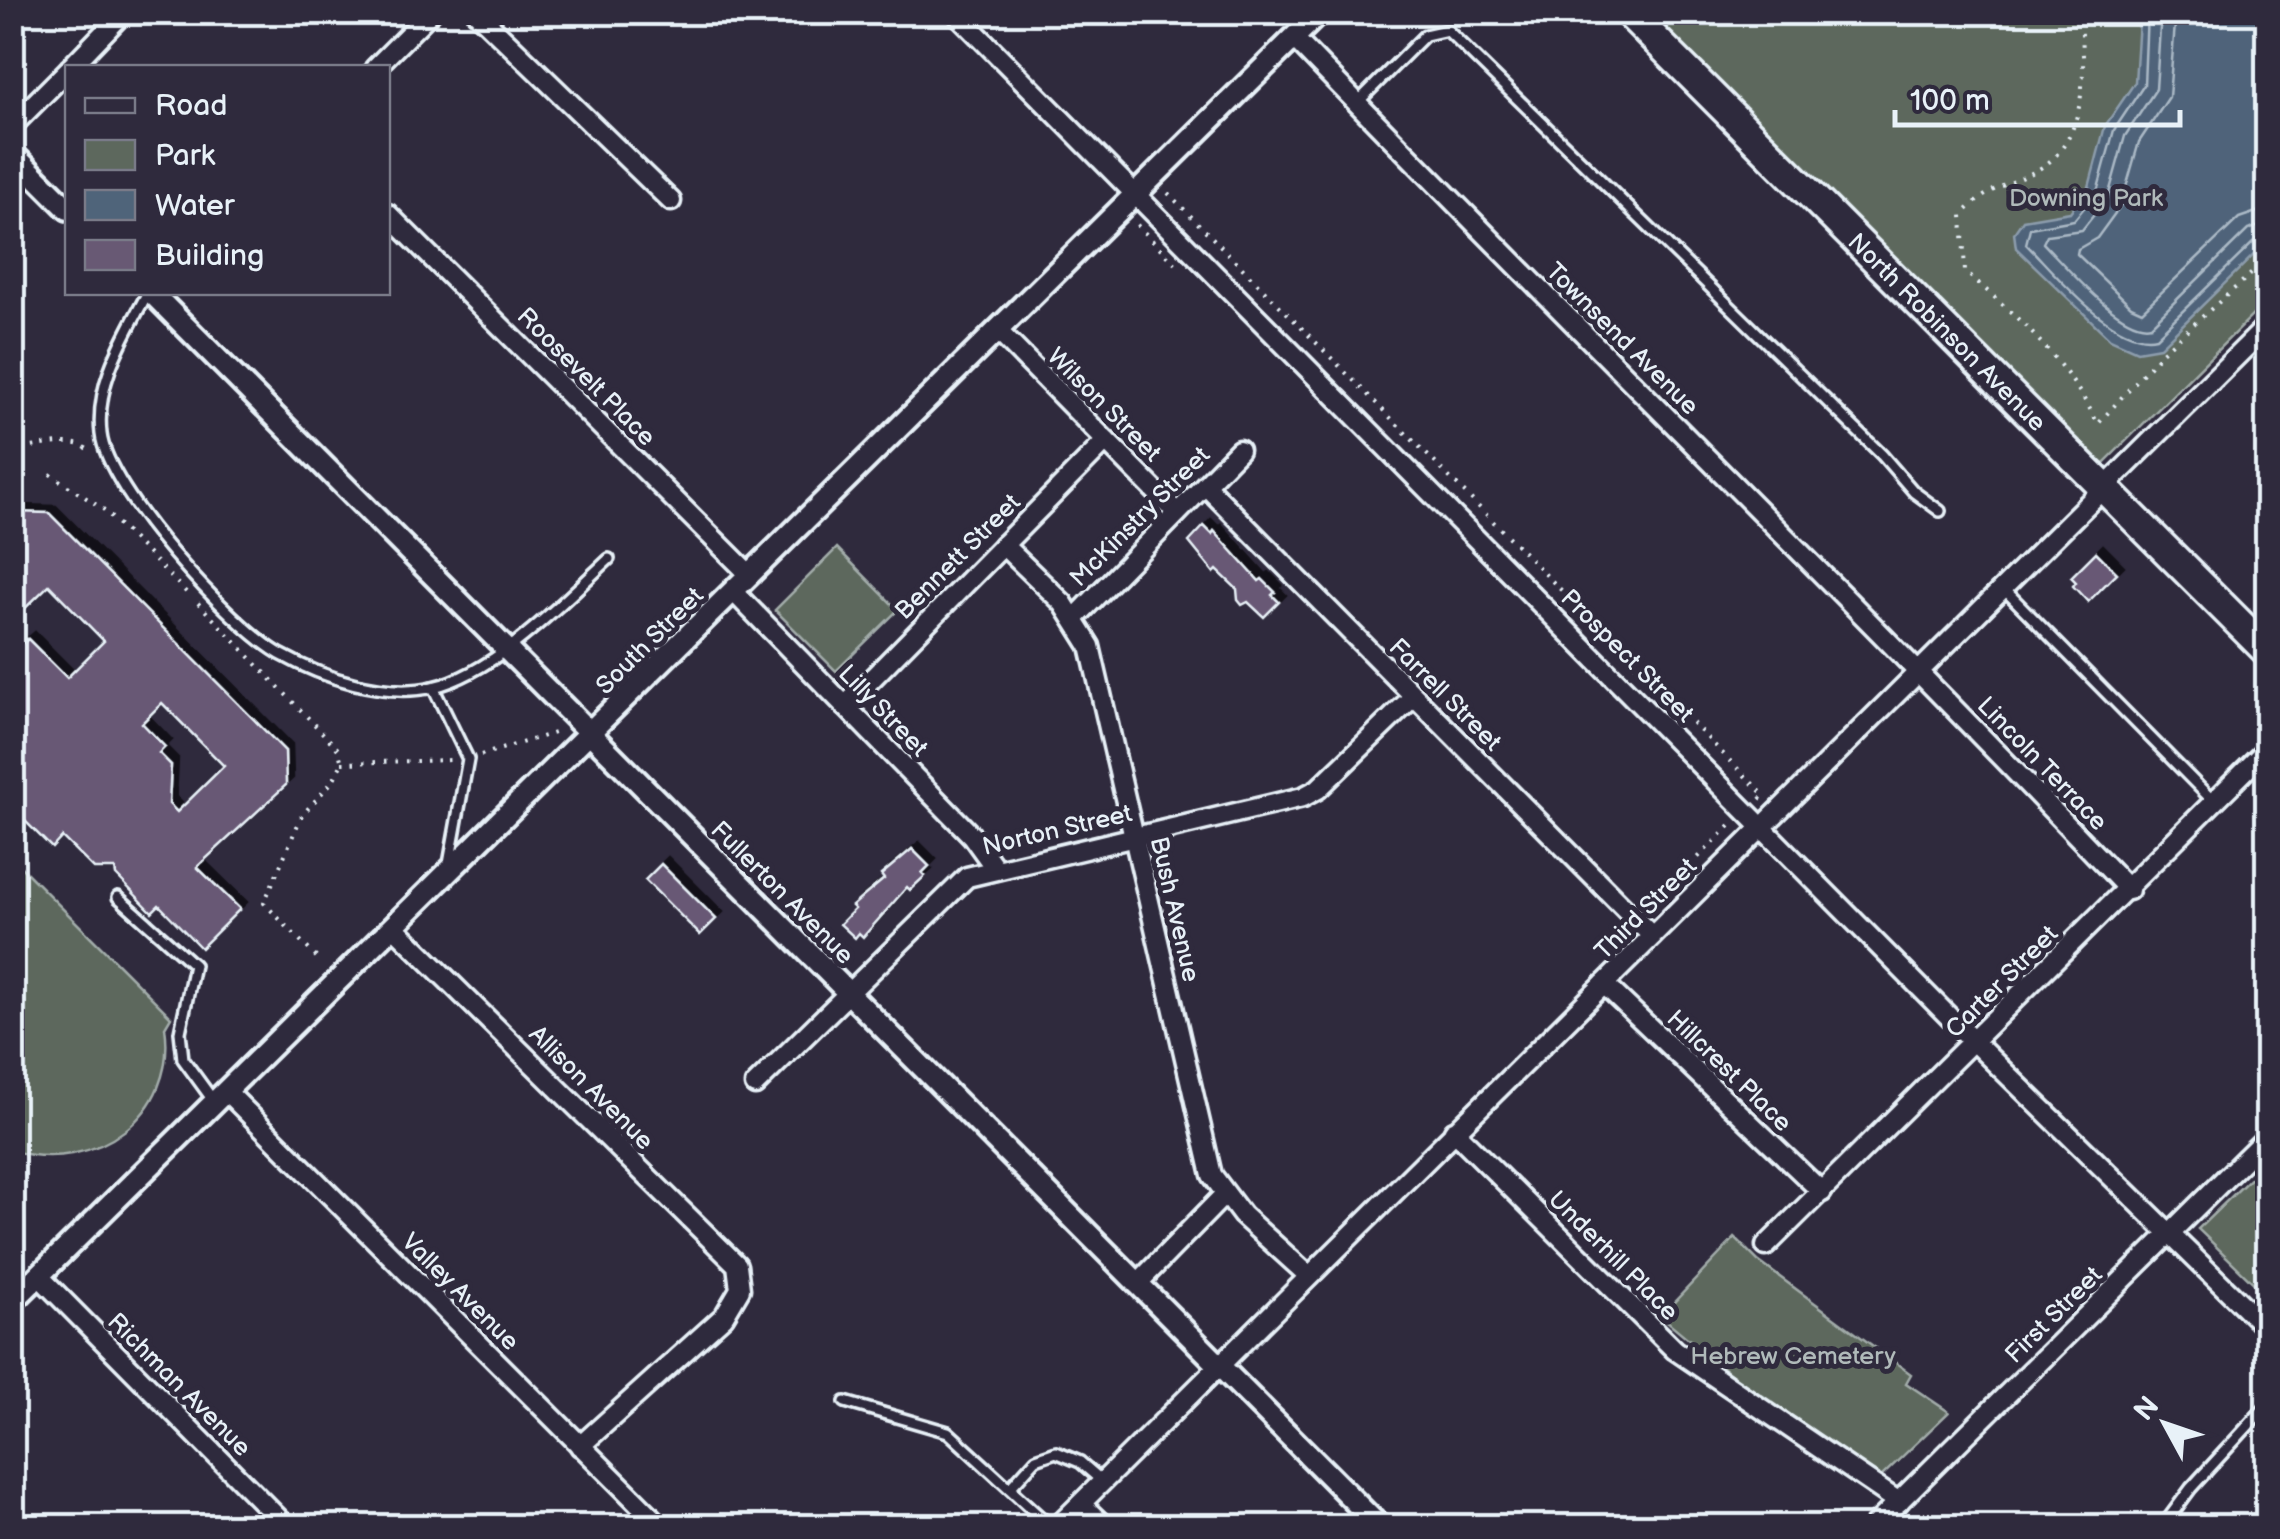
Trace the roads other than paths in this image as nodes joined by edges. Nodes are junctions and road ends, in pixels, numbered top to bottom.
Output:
1 (124, 12) edge
2 (430, 12) edge
3 (476, 12) edge
4 (956, 12) edge
5 (1320, 12) edge
6 (1628, 12) edge
7 (1294, 38) junction
8 (73, 65) edge
9 (378, 65) edge
10 (65, 73) edge
11 (1356, 103) junction
12 (12, 126) edge
13 (12, 153) edge
14 (1135, 194) junction
15 (671, 201) dead end
16 (65, 206) edge
17 (390, 216) edge
18 (147, 295) edge
19 (152, 295) edge
20 (2268, 326) edge
21 (997, 330) junction
22 (1106, 442) junction
23 (1239, 450) dead end
24 (1205, 485) junction
25 (2102, 490) junction
26 (1940, 511) dead end
27 (1178, 514) junction
28 (1003, 545) junction
29 (610, 559) dead end
30 (750, 575) junction
31 (2003, 588) junction
32 (733, 592) junction
33 (1075, 618) junction
34 (508, 650) junction
35 (2268, 652) edge
36 (1920, 670) junction
37 (433, 687) junction
38 (1413, 696) junction
39 (845, 706) junction
40 (590, 733) junction
41 (2268, 748) edge
42 (2216, 804) junction
43 (1763, 826) junction
44 (1133, 836) junction
45 (996, 868) junction
46 (448, 874) junction
47 (2130, 890) junction
48 (118, 898) dead end
49 (394, 927) junction
50 (1652, 936) junction
51 (1604, 984) junction
52 (848, 994) junction
53 (1975, 1042) junction
54 (754, 1085) dead end
55 (220, 1097) junction
56 (1454, 1131) junction
57 (2268, 1136) edge
58 (1822, 1192) junction
59 (1224, 1195) junction
60 (2169, 1234) junction
61 (1766, 1246) dead end
62 (39, 1276) junction
63 (1309, 1276) junction
64 (1137, 1284) junction
65 (12, 1302) edge
66 (2268, 1330) edge
67 (1219, 1366) junction
68 (845, 1402) dead end
69 (2268, 1404) edge
70 (580, 1446) junction
71 (1103, 1482) junction
72 (1010, 1488) junction
73 (1899, 1502) junction
74 (1081, 1504) junction
75 (2268, 1516) edge
76 (286, 1526) edge
77 (660, 1526) edge
78 (1050, 1526) edge
79 (1058, 1526) edge
80 (1104, 1526) edge
81 (1379, 1526) edge
82 (1874, 1526) edge
83 (2163, 1526) edge
84 (2258, 1526) edge

1 - 8 street
2 - 9 street
3 - 15 street
4 - 14 street, Prospect Street
5 - 7 street, South Street
6 - 25 highway, North Robinson Avenue
7 - 11 street, Townsend Avenue
7 - 14 street, South Street
10 - 12 street
11 - 26 lane
11 - 36 street, Townsend Avenue
13 - 16 street
14 - 21 street, South Street
14 - 43 street, Prospect Street
17 - 30 street, Roosevelt Place
18 - 37 lane
19 - 34 street, Fullerton Avenue
20 - 25 street, Third Street
21 - 22 street, Wilson Street
21 - 30 street, South Street
22 - 27 street, Wilson Street
22 - 28 street, Bennett Street
23 - 24 street, McKinstry Street
24 - 27 street, McKinstry Street
24 - 38 street, Farrell Street
25 - 31 street, Third Street
25 - 35 highway, North Robinson Avenue
27 - 33 street, McKinstry Street
28 - 33 street, Bush Avenue
28 - 39 street, Bennett Street
29 - 34 lane
30 - 32 street, South Street
31 - 36 street, Third Street
31 - 42 lane
32 - 39 street, Lilly Street
32 - 40 street, South Street
33 - 44 street, Bush Avenue
34 - 37 lane
34 - 40 street, Fullerton Avenue
36 - 43 street, Third Street
36 - 47 street, Lincoln Terrace
37 - 46 lane
38 - 44 street, Norton Street
38 - 50 street, Farrell Street
39 - 45 street, Lilly Street
40 - 46 street, South Street
40 - 52 street, Fullerton Avenue
41 - 42 street, Carter Street
42 - 47 street, Carter Street
43 - 50 street, Third Street
43 - 53 street, Prospect Street
44 - 45 street, Norton Street
44 - 59 street, Bush Avenue
45 - 52 street, Norton Street
46 - 49 street, South Street
47 - 53 street, Carter Street
48 - 55 lane
49 - 55 street, South Street
49 - 70 street, Allison Avenue
50 - 51 street, Third Street
51 - 56 street, Third Street
51 - 58 street, Hillcrest Place
52 - 54 street, Norton Street
52 - 64 street, Fullerton Avenue
53 - 58 street, Carter Street
53 - 60 street, Prospect Street
55 - 62 street, South Street
55 - 70 street, Valley Avenue
56 - 63 street, Third Street
56 - 73 street, Underhill Place
57 - 60 street, First Street
58 - 61 street, Carter Street
59 - 63 street, Bush Avenue
59 - 64 street
60 - 66 street, Prospect Street
60 - 73 street, First Street
62 - 65 street, South Street
62 - 76 street, Richman Avenue
63 - 67 street, Third Street
64 - 67 street, Fullerton Avenue
67 - 71 street, Third Street
67 - 81 street, Fullerton Avenue
68 - 72 lane
69 - 83 lane
70 - 77 street, Valley Avenue
71 - 72 lane
71 - 74 street, Third Street
72 - 78 lane
73 - 82 street, First Street
74 - 79 street, Third Street
74 - 80 street
75 - 84 street

